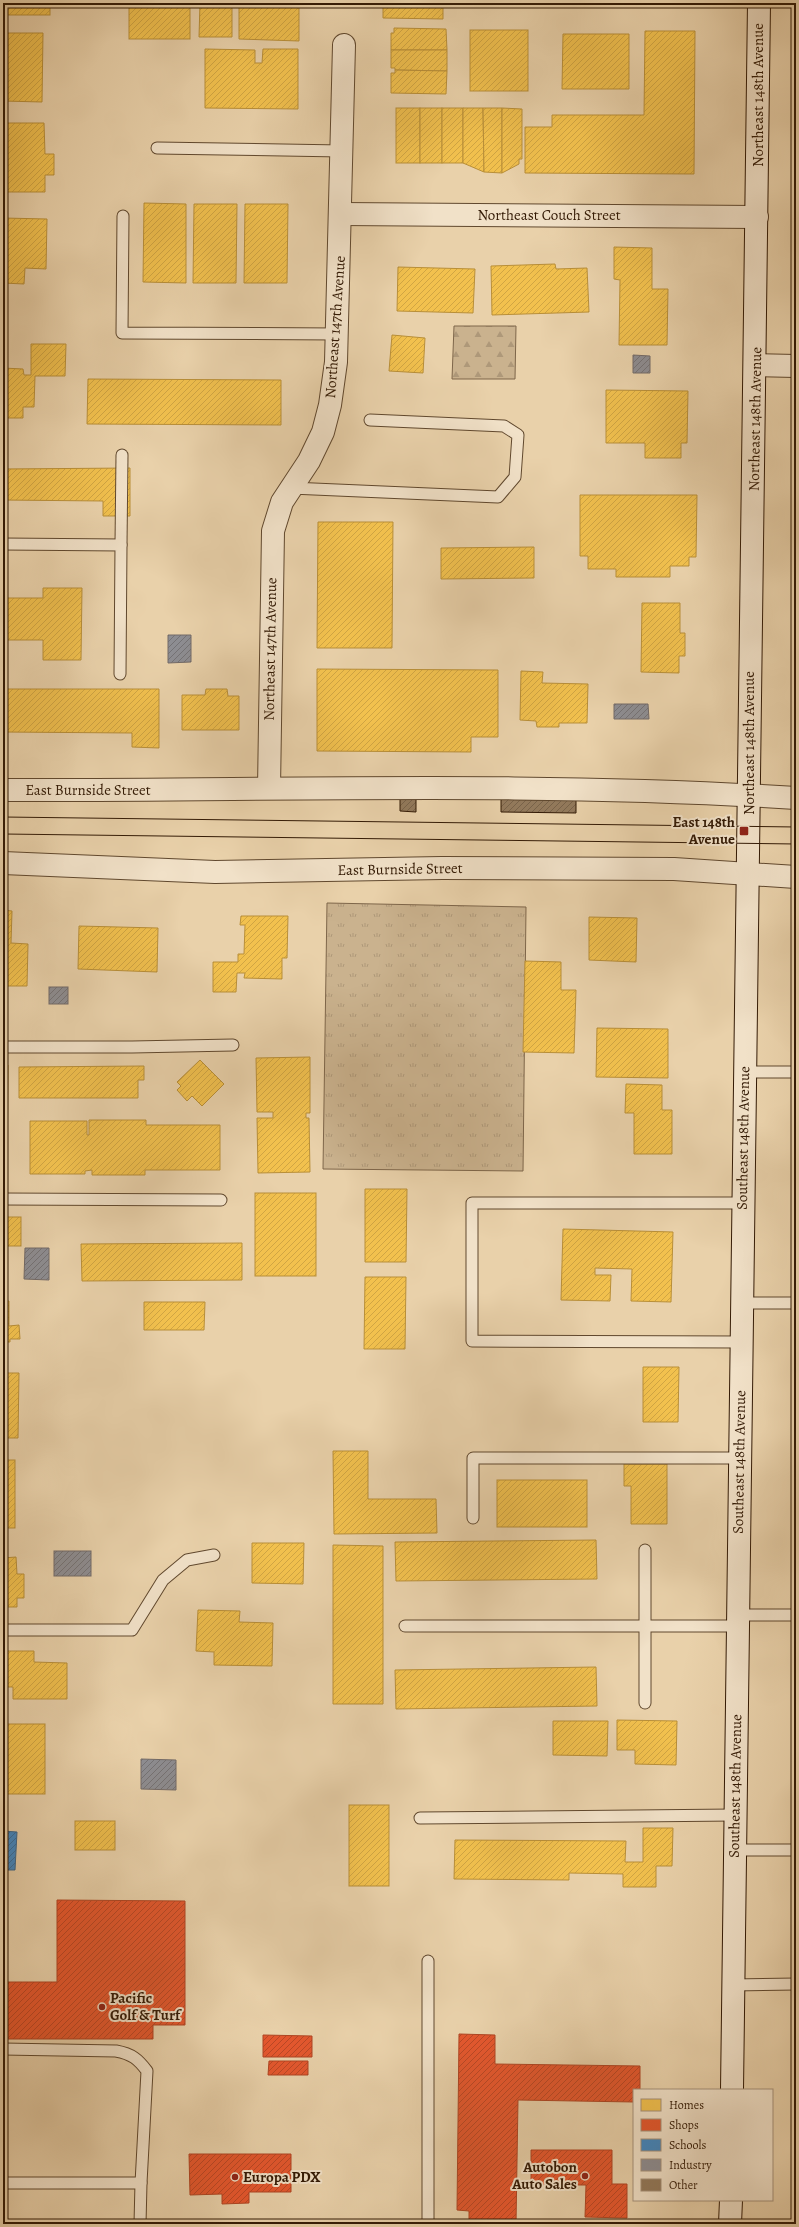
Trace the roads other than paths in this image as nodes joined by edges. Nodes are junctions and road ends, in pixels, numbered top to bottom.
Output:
1 (759, 3) edge
2 (344, 44) dead end
3 (157, 148) dead end
4 (342, 151) junction
5 (341, 214) junction
6 (124, 216) dead end
7 (757, 217) junction
8 (337, 334) junction
9 (756, 365) junction
10 (796, 366) edge
11 (370, 420) dead end
12 (122, 455) dead end
13 (291, 488) junction
14 (3, 544) edge
15 (120, 545) junction
16 (120, 674) dead end
17 (269, 788) junction
18 (3, 790) edge
19 (749, 795) junction
20 (796, 798) edge
21 (749, 835) joint
22 (3, 863) edge
23 (748, 874) junction
24 (796, 877) edge
25 (233, 1044) dead end
26 (3, 1047) edge
27 (744, 1072) junction
28 (796, 1072) edge
29 (3, 1199) edge
30 (221, 1200) dead end
31 (742, 1203) junction
32 (741, 1303) junction
33 (796, 1304) edge
34 (740, 1342) junction
35 (739, 1458) junction
36 (473, 1518) dead end
37 (645, 1550) dead end
38 (214, 1555) dead end
39 (796, 1615) edge
40 (736, 1620) junction
41 (405, 1626) dead end
42 (645, 1626) junction
43 (3, 1630) edge
44 (645, 1703) dead end
45 (734, 1815) junction
46 (420, 1818) dead end
47 (734, 1850) junction
48 (796, 1850) edge
49 (428, 1961) dead end
50 (796, 1984) edge
51 (733, 1985) junction
52 (3, 2048) edge
53 (732, 2089) edge
54 (3, 2183) edge
55 (141, 2184) junction
56 (731, 2201) edge
57 (140, 2224) edge
58 (428, 2224) edge
59 (730, 2224) edge

1 - 7 street, Northeast 148th Avenue
2 - 4 street, Northeast 147th Avenue
3 - 4 lane
4 - 5 street, Northeast 147th Avenue
5 - 7 street, Northeast Couch Street
5 - 8 street, Northeast 147th Avenue
6 - 8 lane
7 - 9 street, Northeast 148th Avenue
8 - 13 street, Northeast 147th Avenue
9 - 10 street
9 - 19 street, Northeast 148th Avenue
11 - 13 lane
12 - 15 lane
13 - 17 street, Northeast 147th Avenue
14 - 15 lane
15 - 16 lane
17 - 18 street, East Burnside Street
17 - 19 street, East Burnside Street
19 - 20 street, East Burnside Street
19 - 21 street, Northeast 148th Avenue
21 - 23 street, Southeast 148th Avenue
22 - 23 street, East Burnside Street
23 - 24 street, East Burnside Street
23 - 27 street, Southeast 148th Avenue
25 - 26 lane
27 - 28 lane
27 - 31 street, Southeast 148th Avenue
29 - 30 lane
31 - 32 street, Southeast 148th Avenue
31 - 34 lane
32 - 33 lane
32 - 34 street, Southeast 148th Avenue
34 - 35 street, Southeast 148th Avenue
35 - 36 lane
35 - 40 street, Southeast 148th Avenue
37 - 42 lane
38 - 43 lane
39 - 40 lane
40 - 42 lane
40 - 45 street, Southeast 148th Avenue
41 - 42 lane
42 - 44 lane
45 - 46 lane
45 - 47 street, Southeast 148th Avenue
47 - 48 lane
47 - 51 street, Southeast 148th Avenue
49 - 58 lane
50 - 51 lane
51 - 53 street, Southeast 148th Avenue
52 - 55 lane
54 - 55 lane
55 - 57 lane
56 - 59 street

